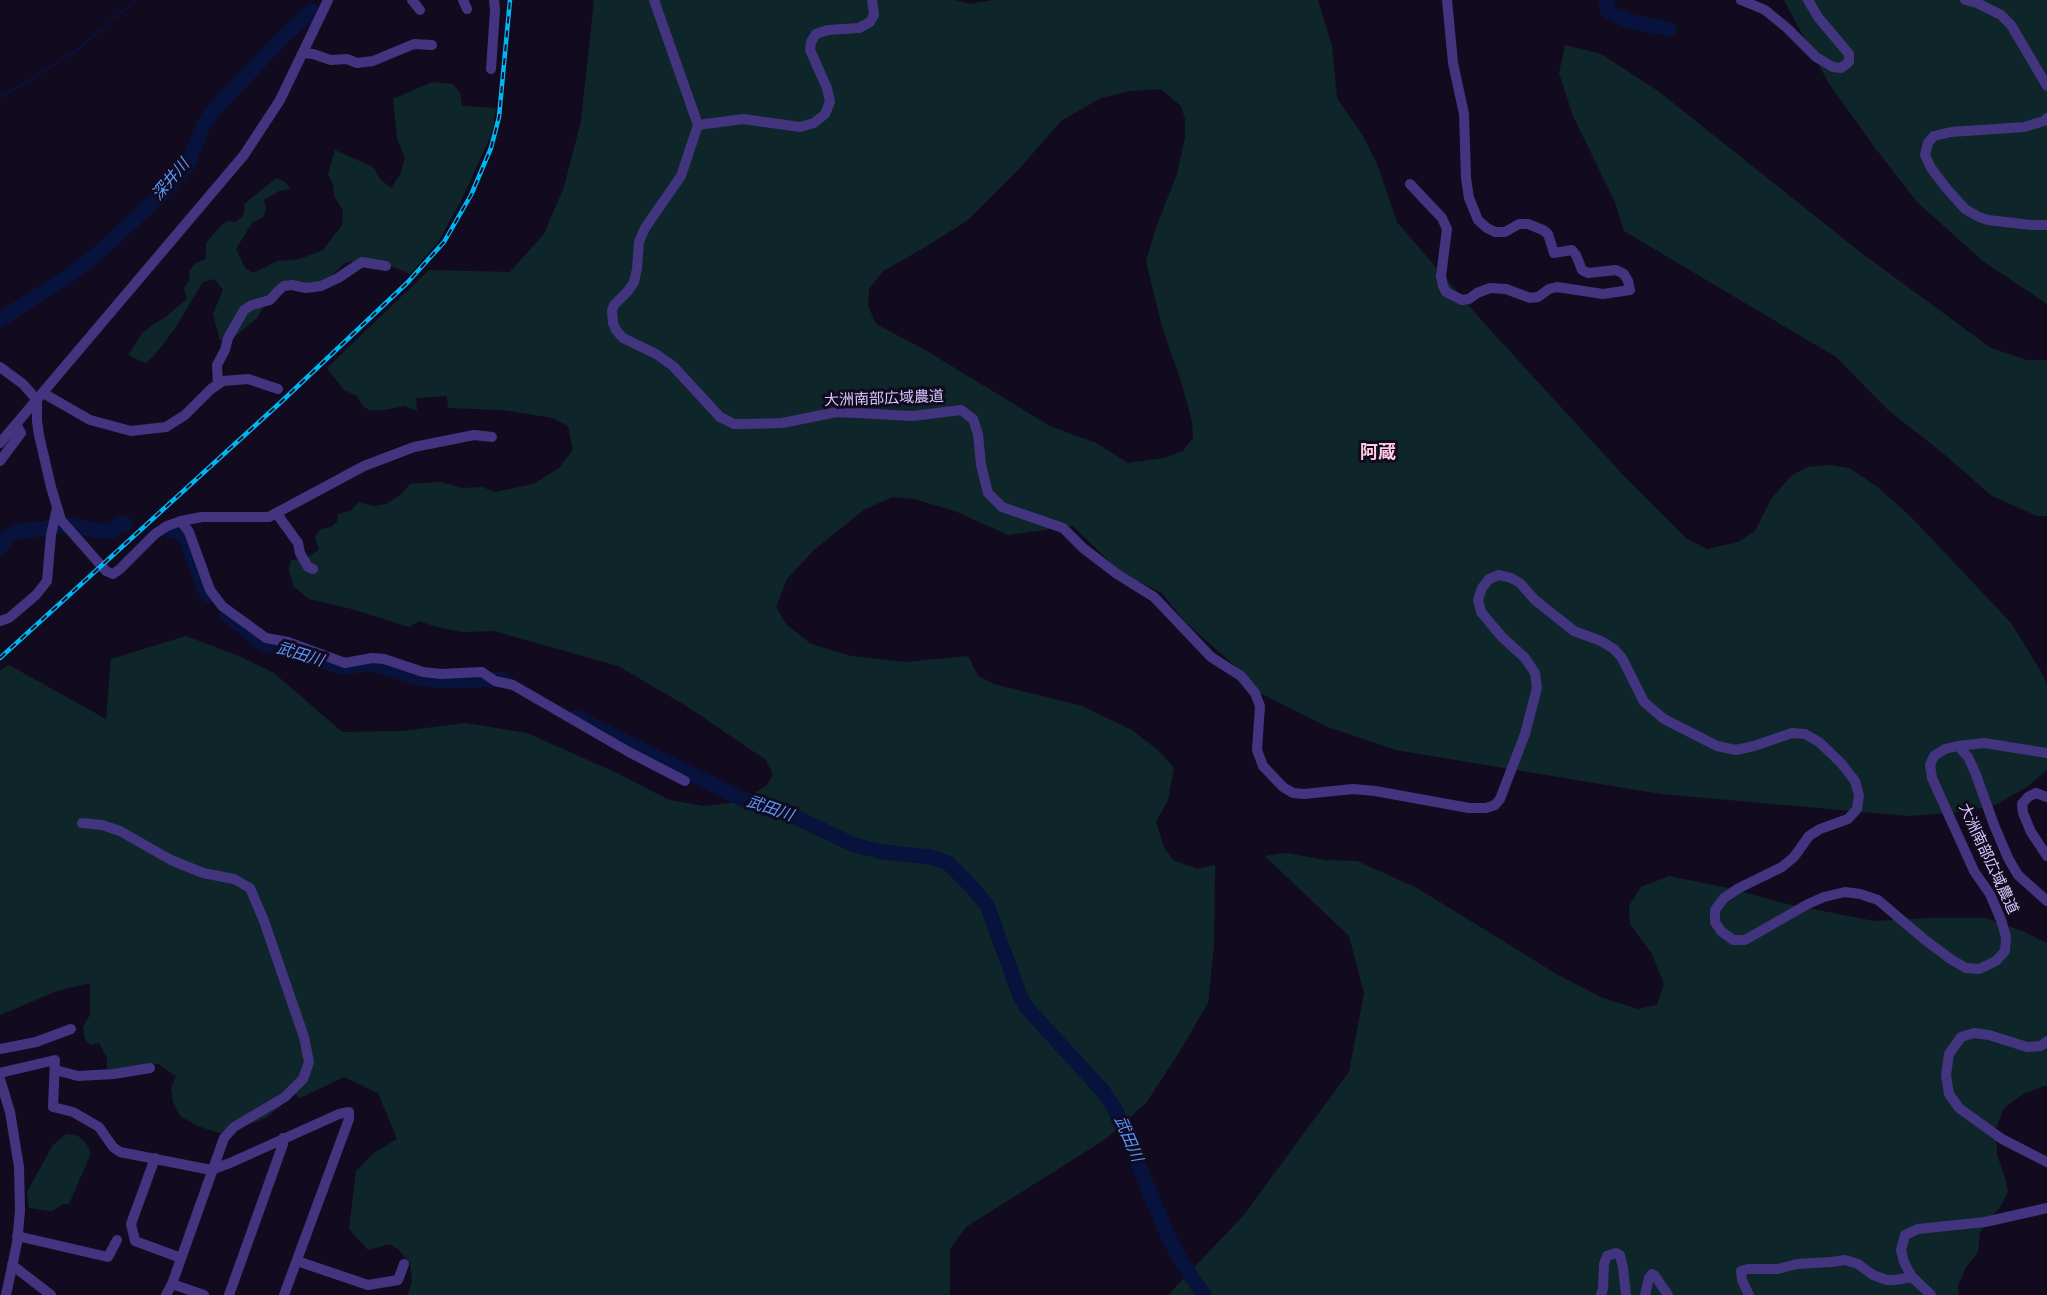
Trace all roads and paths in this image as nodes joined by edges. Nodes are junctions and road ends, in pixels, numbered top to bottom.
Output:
1 (328, 0) edge
2 (412, 0) edge
3 (494, 0) edge
4 (654, 0) edge
5 (872, 0) edge
6 (1447, 0) edge
7 (1741, 0) edge
8 (1808, 0) edge
9 (1965, 0) edge
10 (420, 10) dead end
11 (432, 45) dead end
12 (303, 52) junction
13 (491, 69) dead end
14 (2047, 86) edge
15 (2047, 118) edge
16 (698, 125) junction
17 (1410, 184) dead end
18 (2047, 225) edge
19 (386, 266) dead end
20 (0, 367) edge
21 (218, 384) junction
22 (278, 389) dead end
23 (40, 397) junction
24 (16, 424) junction
25 (492, 437) dead end
26 (0, 443) edge
27 (0, 461) edge
28 (57, 508) junction
29 (277, 514) junction
30 (181, 521) junction
31 (313, 569) dead end
32 (0, 621) edge
33 (1958, 746) junction
34 (2047, 753) edge
35 (685, 781) dead end
36 (2047, 797) edge
37 (82, 823) dead end
38 (2047, 856) edge
39 (2047, 901) edge
40 (71, 1029) dead end
41 (2047, 1041) edge
42 (0, 1049) edge
43 (150, 1068) dead end
44 (55, 1070) junction
45 (0, 1072) edge
46 (0, 1079) edge
47 (283, 1138) junction
48 (155, 1158) junction
49 (2047, 1162) edge
50 (211, 1170) junction
51 (2047, 1208) edge
52 (17, 1236) junction
53 (117, 1240) dead end
54 (181, 1258) junction
55 (297, 1261) junction
56 (404, 1264) dead end
57 (12, 1266) junction
58 (1912, 1276) junction
59 (172, 1284) junction
60 (6, 1295) edge
61 (51, 1295) edge
62 (166, 1295) edge
63 (204, 1295) edge
64 (228, 1295) edge
65 (284, 1295) edge
66 (1601, 1295) edge
67 (1626, 1295) edge
68 (1645, 1295) edge
69 (1668, 1295) edge
70 (1749, 1295) edge
71 (1931, 1295) edge

1 - 12 street
2 - 10 street
3 - 13 street
4 - 16 street
5 - 16 street
6 - 17 street
7 - 8 street
9 - 14 street
11 - 12 street
12 - 23 street
15 - 18 street
16 - 33 street, 大洲南部広域農道
19 - 21 street
20 - 23 street
21 - 22 street
21 - 23 street
23 - 24 street
23 - 28 street
24 - 26 street
24 - 27 street
25 - 29 street
28 - 30 street
28 - 32 street
29 - 30 street
29 - 31 street
30 - 35 street
33 - 34 street
33 - 39 street, 大洲南部広域農道
36 - 38 street
37 - 50 street
40 - 42 street
41 - 49 street
43 - 44 street
44 - 45 street
44 - 48 street
46 - 52 street
47 - 50 street
47 - 55 street
47 - 64 street
48 - 50 street
48 - 54 street
50 - 54 street
51 - 58 street
52 - 53 street
52 - 57 street
54 - 59 street
55 - 56 street
55 - 65 street
57 - 60 street
57 - 61 street
58 - 70 street
58 - 71 street
59 - 62 street
59 - 63 street
66 - 67 street
68 - 69 street

